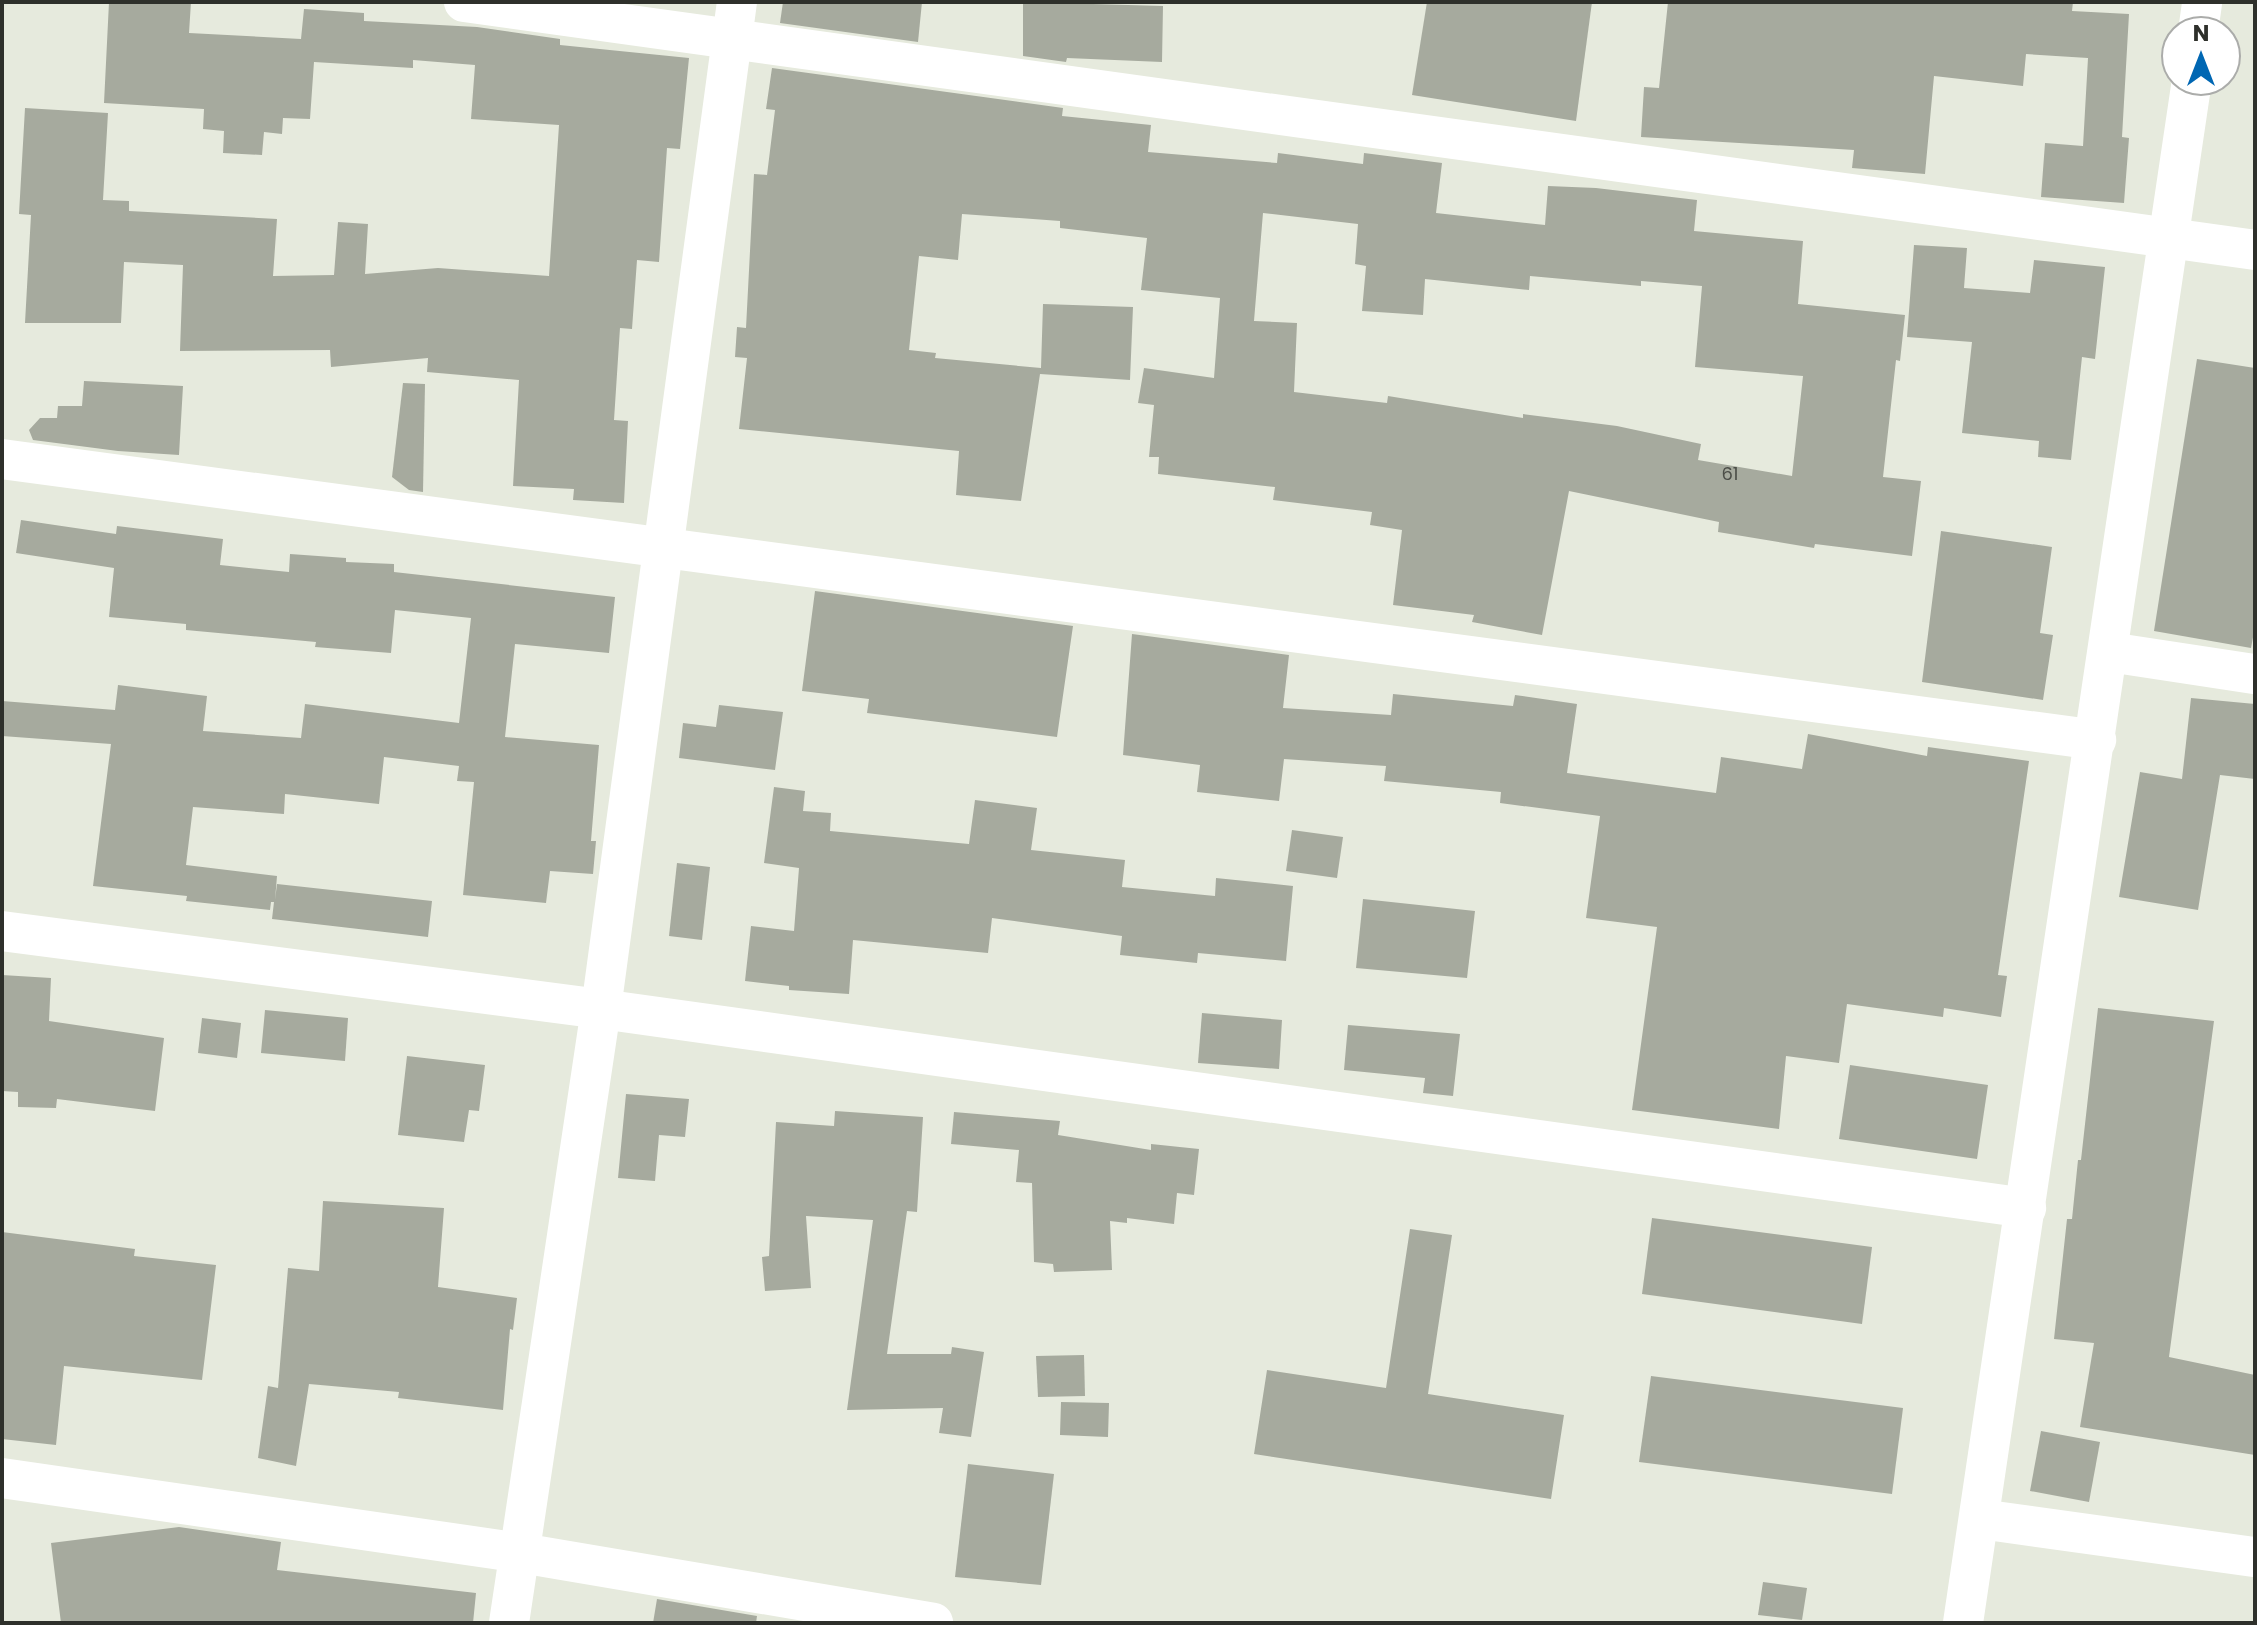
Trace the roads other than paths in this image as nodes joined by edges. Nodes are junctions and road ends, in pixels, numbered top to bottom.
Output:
1 (464, 2) edge
2 (734, 20) edge
3 (2190, 96) edge
4 (2171, 236) junction
5 (2255, 250) edge
6 (2, 459) edge
7 (661, 548) junction
8 (2109, 652) junction
9 (2255, 674) edge
10 (2096, 740) junction
11 (2, 931) edge
12 (601, 1009) junction
13 (2026, 1208) junction
14 (2, 1478) edge
15 (1980, 1519) junction
16 (521, 1553) junction
17 (2255, 1557) edge
18 (509, 1623) edge
19 (928, 1623) edge
20 (1963, 1623) edge

1 - 2 street
2 - 4 street
2 - 7 street
3 - 4 street
4 - 5 street
4 - 8 street
6 - 7 street
7 - 10 street
7 - 12 street
8 - 9 street
8 - 10 street
10 - 13 street
11 - 12 street
12 - 13 street
12 - 16 street
13 - 15 street
14 - 16 street
15 - 17 street
15 - 20 street
16 - 18 street
16 - 19 street

